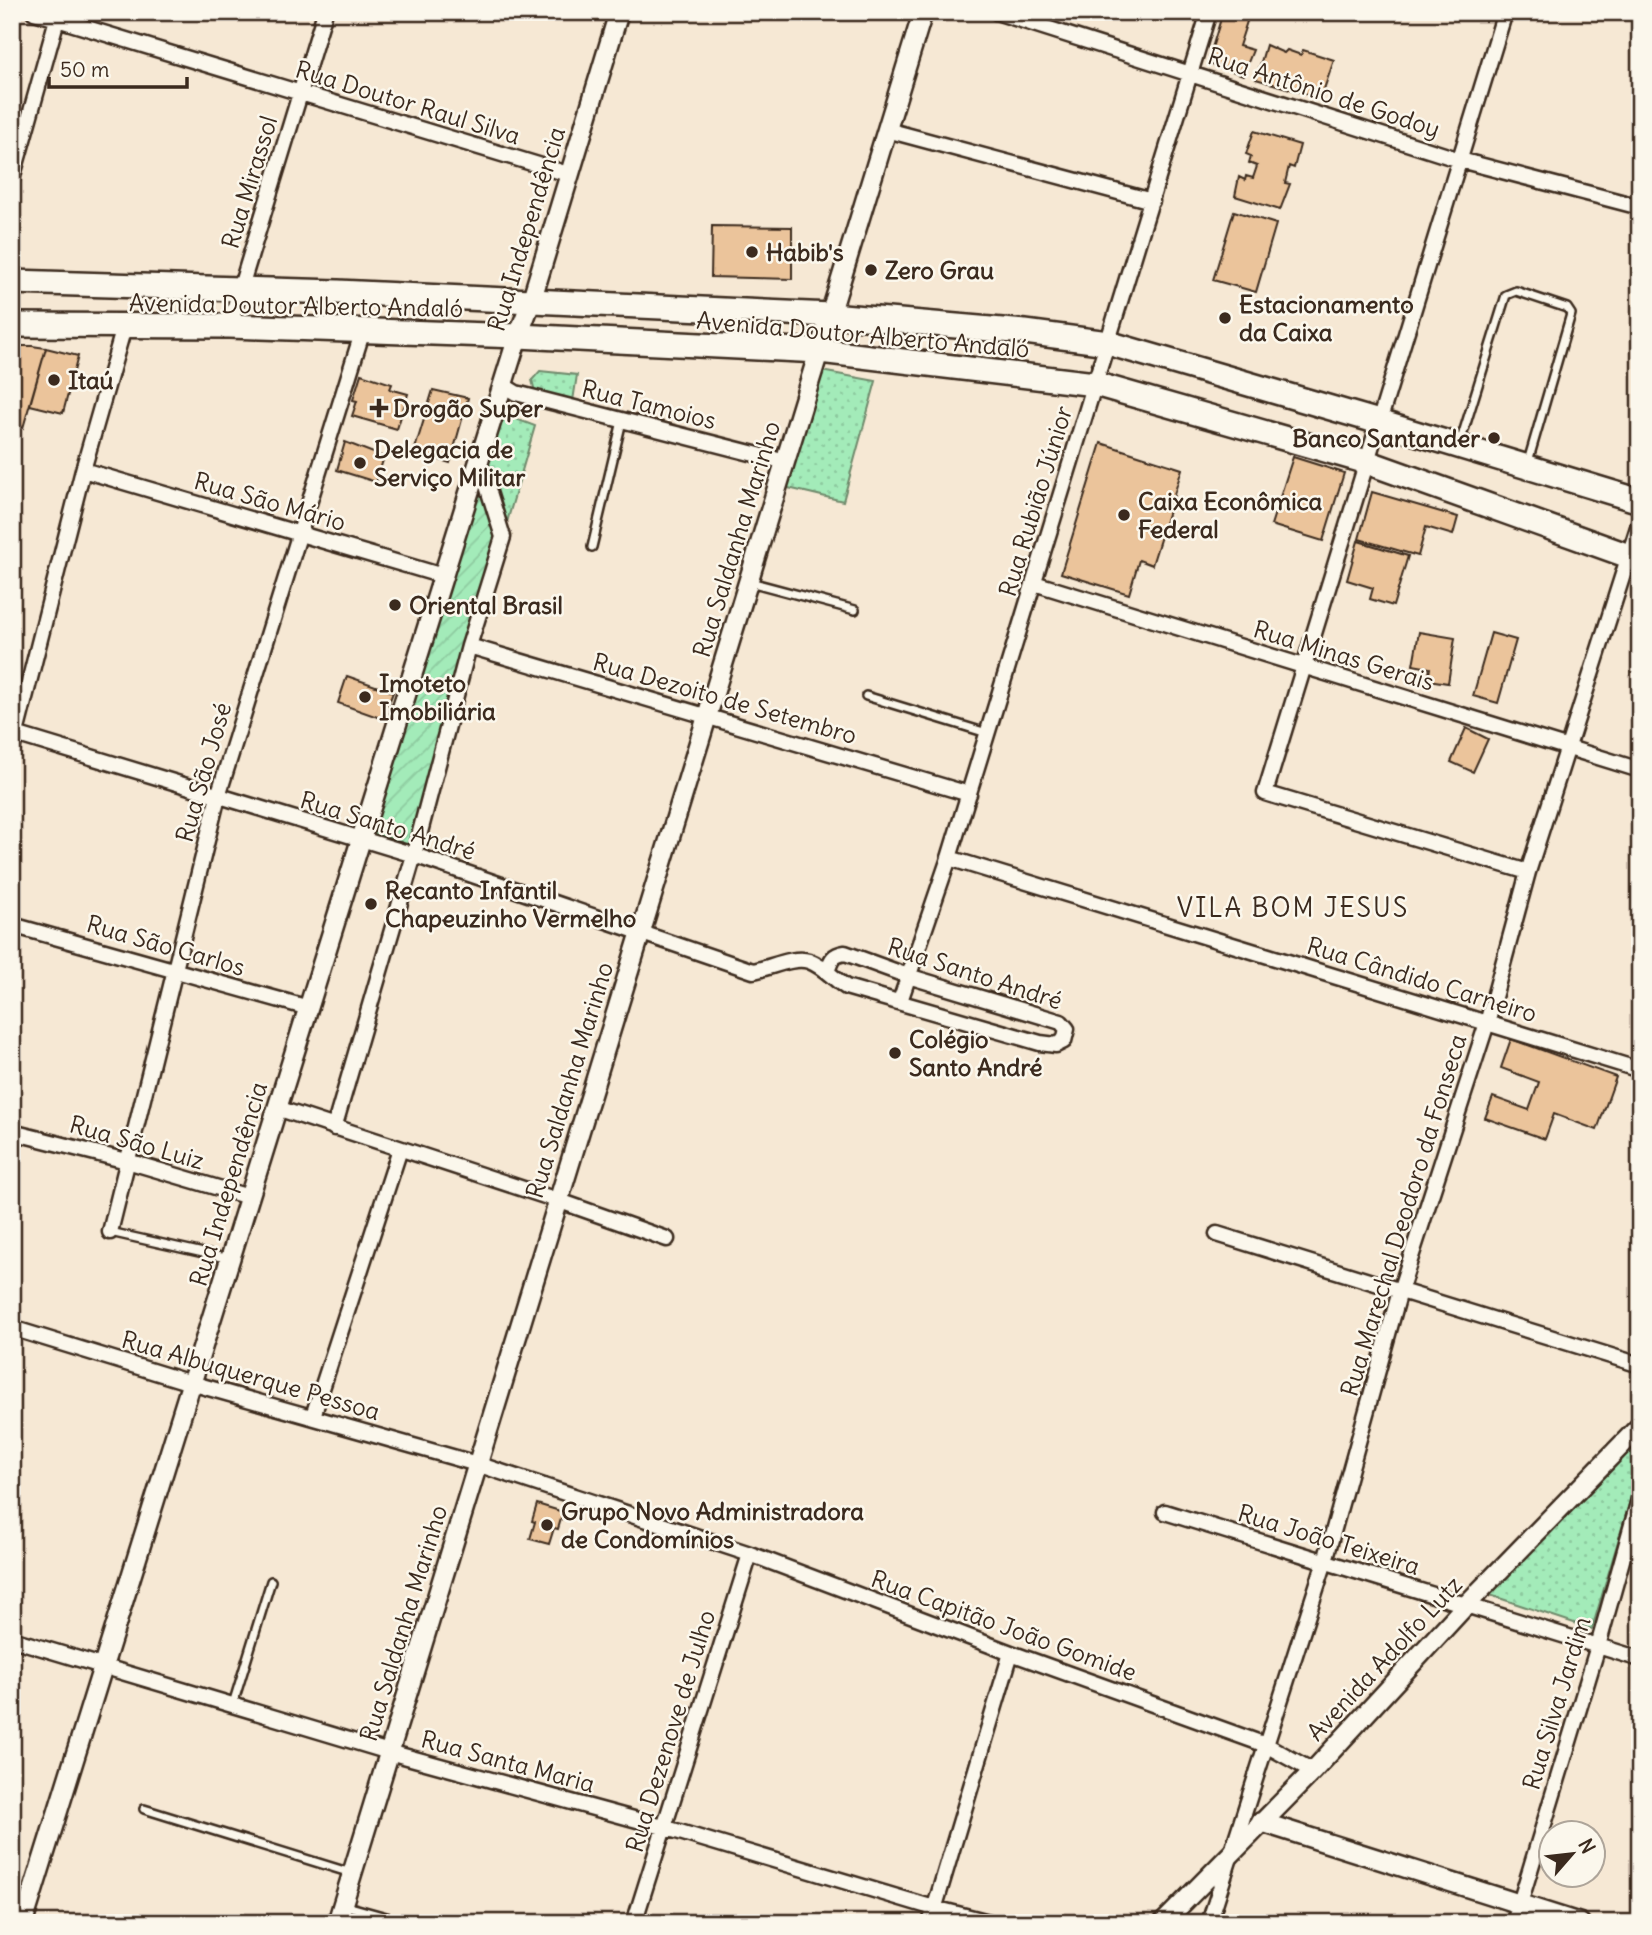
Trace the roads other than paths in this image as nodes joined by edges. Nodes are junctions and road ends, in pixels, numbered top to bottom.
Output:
1 (34, 12) edge
2 (325, 12) edge
3 (619, 12) edge
4 (923, 12) edge
5 (996, 12) edge
6 (1209, 12) edge
7 (1504, 12) edge
8 (58, 16) edge
9 (1191, 73) junction
10 (300, 93) junction
11 (887, 130) junction
12 (1460, 160) junction
13 (568, 174) junction
14 (12, 179) edge
15 (1152, 201) junction
16 (1640, 207) edge
17 (12, 282) edge
18 (239, 289) junction
19 (530, 302) junction
20 (831, 315) junction
21 (12, 325) edge
22 (229, 326) junction
23 (124, 327) junction
24 (362, 330) junction
25 (518, 336) junction
26 (1108, 343) junction
27 (820, 351) junction
28 (1095, 384) junction
29 (503, 385) junction
30 (622, 421) junction
31 (1379, 422) junction
32 (1459, 447) junction
33 (480, 460) junction
34 (1367, 462) junction
35 (786, 463) junction
36 (1527, 467) junction
37 (83, 470) junction
38 (1640, 501) edge
39 (1640, 521) edge
40 (299, 533) junction
41 (592, 547) dead end
42 (1635, 558) edge
43 (443, 576) junction
44 (749, 582) junction
45 (1034, 583) junction
46 (855, 610) dead end
47 (469, 646) junction
48 (1304, 666) junction
49 (866, 696) dead end
50 (707, 716) junction
51 (988, 733) junction
52 (13, 739) edge
53 (1569, 749) junction
54 (1640, 771) edge
55 (969, 794) junction
56 (218, 796) junction
57 (361, 839) junction
58 (414, 855) junction
59 (949, 858) junction
60 (1528, 872) junction
61 (12, 925) edge
62 (640, 932) junction
63 (174, 971) junction
64 (827, 972) junction
65 (908, 976) junction
66 (944, 987) junction
67 (900, 1001) junction
68 (996, 1002) junction
69 (309, 1008) junction
70 (936, 1012) junction
71 (1487, 1023) junction
72 (986, 1027) junction
73 (1640, 1070) edge
74 (277, 1108) junction
75 (334, 1128) junction
76 (12, 1132) edge
77 (400, 1149) junction
78 (127, 1161) junction
79 (249, 1198) junction
80 (557, 1200) junction
81 (110, 1232) joint
82 (1217, 1234) dead end
83 (667, 1239) dead end
84 (230, 1259) junction
85 (1400, 1291) junction
86 (12, 1328) edge
87 (1640, 1365) edge
88 (191, 1384) junction
89 (313, 1416) junction
90 (1640, 1426) edge
91 (477, 1464) junction
92 (1640, 1496) edge
93 (1165, 1512) dead end
94 (750, 1554) junction
95 (1325, 1561) junction
96 (271, 1581) dead end
97 (1466, 1605) junction
98 (12, 1639) edge
99 (1598, 1646) junction
100 (1011, 1653) junction
101 (1640, 1659) edge
102 (103, 1664) junction
103 (233, 1704) junction
104 (1266, 1745) junction
105 (389, 1752) junction
106 (1313, 1771) junction
107 (144, 1809) dead end
108 (1261, 1822) junction
109 (663, 1827) junction
110 (1234, 1848) junction
111 (352, 1874) junction
112 (1520, 1904) junction
113 (342, 1905) junction
114 (934, 1908) junction
115 (22, 1920) edge
116 (337, 1923) edge
117 (408, 1923) edge
118 (635, 1923) edge
119 (930, 1923) edge
120 (993, 1923) edge
121 (1163, 1923) edge
122 (1209, 1923) edge
123 (1514, 1923) edge
124 (1580, 1923) edge

1 - 8 street, Rua Doutor Raul Silva
2 - 10 street, Rua Mirassol
3 - 13 street, Rua Independência
4 - 11 street, Rua Saldanha Marinho
5 - 9 street, Rua Antônio de Godoy
6 - 9 street, Rua Rubião Júnior
7 - 12 street
8 - 10 street, Rua Doutor Raul Silva
8 - 14 street
9 - 12 street, Rua Antônio de Godoy
9 - 15 street, Rua Rubião Júnior
10 - 13 street, Rua Doutor Raul Silva
10 - 18 street, Rua Mirassol
11 - 15 street
11 - 20 street, Rua Saldanha Marinho
12 - 16 street, Rua Antônio de Godoy
12 - 31 street
13 - 19 street, Rua Independência
15 - 26 street, Rua Rubião Júnior
17 - 18 main road, Avenida Doutor Alberto Andaló
18 - 19 main road, Avenida Doutor Alberto Andaló
18 - 22 street, Rua Mirassol
19 - 20 main road, Avenida Doutor Alberto Andaló
19 - 25 street, Rua Independência
20 - 26 main road, Avenida Doutor Alberto Andaló
20 - 27 street, Rua Saldanha Marinho
21 - 23 main road, Avenida Doutor Alberto Andaló
22 - 23 main road, Avenida Doutor Alberto Andaló
22 - 24 main road, Avenida Doutor Alberto Andaló
23 - 37 street
24 - 25 main road, Avenida Doutor Alberto Andaló
24 - 40 street, Rua São José
25 - 27 main road, Avenida Doutor Alberto Andaló
25 - 29 street, Rua Independência
26 - 28 street, Rua Rubião Júnior
26 - 31 main road, Avenida Doutor Alberto Andaló
27 - 28 main road, Avenida Doutor Alberto Andaló
27 - 35 street, Rua Saldanha Marinho
28 - 34 main road, Avenida Doutor Alberto Andaló
28 - 45 street, Rua Rubião Júnior
29 - 30 street, Rua Tamoios
29 - 33 street, Rua Independência
30 - 35 street, Rua Tamoios
30 - 41 lane
31 - 32 main road, Avenida Doutor Alberto Andaló
31 - 34 street
32 - 36 main road, Avenida Doutor Alberto Andaló
32 - 36 lane
33 - 43 street, Rua Independência
33 - 47 street
34 - 42 main road, Avenida Doutor Alberto Andaló
34 - 48 street
35 - 44 street, Rua Saldanha Marinho
36 - 38 main road, Avenida Doutor Alberto Andaló
37 - 40 street, Rua São Mário
37 - 52 street
39 - 42 street, Rua Marechal Deodoro da Fonseca
40 - 43 street, Rua São Mário
40 - 56 street, Rua São José
42 - 53 street, Rua Marechal Deodoro da Fonseca
43 - 57 street, Rua Independência
44 - 46 lane
44 - 50 street, Rua Saldanha Marinho
45 - 48 street, Rua Minas Gerais
45 - 51 street, Rua Rubião Júnior
47 - 50 street, Rua Dezoito de Setembro
47 - 58 street
48 - 53 street, Rua Minas Gerais
48 - 60 street
49 - 51 lane
50 - 55 street, Rua Dezoito de Setembro
50 - 62 street, Rua Saldanha Marinho
51 - 55 street, Rua Rubião Júnior
52 - 56 street, Rua Santo André
53 - 54 street, Rua Minas Gerais
53 - 60 street, Rua Marechal Deodoro da Fonseca
55 - 59 street, Rua Rubião Júnior
56 - 57 street, Rua Santo André
56 - 63 street, Rua São José
57 - 58 street, Rua Santo André
57 - 69 street, Rua Independência
58 - 62 street, Rua Santo André
58 - 75 street
59 - 65 street, Rua Rubião Júnior
59 - 71 street, Rua Cândido Carneiro
60 - 71 street, Rua Marechal Deodoro da Fonseca
61 - 63 street, Rua São Carlos
62 - 64 street, Rua Santo André
62 - 80 street, Rua Saldanha Marinho
63 - 69 street, Rua São Carlos
63 - 78 street, Rua São José
64 - 65 street, Rua Santo André
64 - 67 street, Rua Santo André
65 - 66 street, Rua Santo André
65 - 67 street, Rua Rubião Júnior
66 - 68 street, Rua Santo André
66 - 70 street
67 - 70 street, Rua Santo André
68 - 72 street
68 - 72 street, Rua Santo André
69 - 74 street, Rua Independência
70 - 72 street, Rua Santo André
71 - 73 street, Rua Cândido Carneiro
71 - 85 street, Rua Marechal Deodoro da Fonseca
74 - 75 street
74 - 79 street, Rua Independência
75 - 77 street
76 - 78 street, Rua São Luiz
77 - 80 street
77 - 89 street
78 - 79 street, Rua São Luiz
78 - 81 street, Rua São José
79 - 84 street, Rua Independência
80 - 83 street
80 - 91 street, Rua Saldanha Marinho
81 - 84 lane
82 - 85 street
84 - 88 street, Rua Independência
85 - 87 street
85 - 95 street, Rua Marechal Deodoro da Fonseca
86 - 88 street, Rua Albuquerque Pessoa
88 - 89 street, Rua Albuquerque Pessoa
88 - 102 street, Rua Independência
89 - 91 street, Rua Albuquerque Pessoa
90 - 97 street, Avenida Adolfo Lutz
91 - 94 street, Rua Capitão João Gomide
91 - 105 street, Rua Saldanha Marinho
92 - 99 street, Rua Silva Jardim
93 - 95 street, Rua João Teixeira
94 - 100 street, Rua Capitão João Gomide
94 - 109 street, Rua Dezenove de Julho
95 - 97 street, Rua João Teixeira
95 - 104 street, Rua Marechal Deodoro da Fonseca
96 - 103 lane
97 - 99 street, Rua João Teixeira
97 - 106 street, Avenida Adolfo Lutz
98 - 102 street, Rua Santa Maria
99 - 101 street, Rua João Teixeira
99 - 112 street, Rua Silva Jardim
100 - 104 street, Rua Capitão João Gomide
100 - 114 street
102 - 103 street, Rua Santa Maria
102 - 115 street, Rua Independência
103 - 105 street, Rua Santa Maria
104 - 106 street, Rua Capitão João Gomide
104 - 110 street, Rua Marechal Deodoro da Fonseca
105 - 109 street, Rua Santa Maria
105 - 111 street, Rua Saldanha Marinho
106 - 108 street, Avenida Adolfo Lutz
107 - 111 lane
108 - 110 street, Avenida Adolfo Lutz
108 - 112 street
109 - 114 street, Rua Santa Maria
109 - 118 street, Rua Dezenove de Julho
110 - 121 street, Avenida Adolfo Lutz
110 - 122 street, Rua Marechal Deodoro da Fonseca
111 - 113 street, Rua Saldanha Marinho
112 - 123 street, Rua Silva Jardim
112 - 124 street
113 - 116 street, Rua Saldanha Marinho
113 - 117 lane
114 - 119 street
114 - 120 street, Rua Santa Maria

